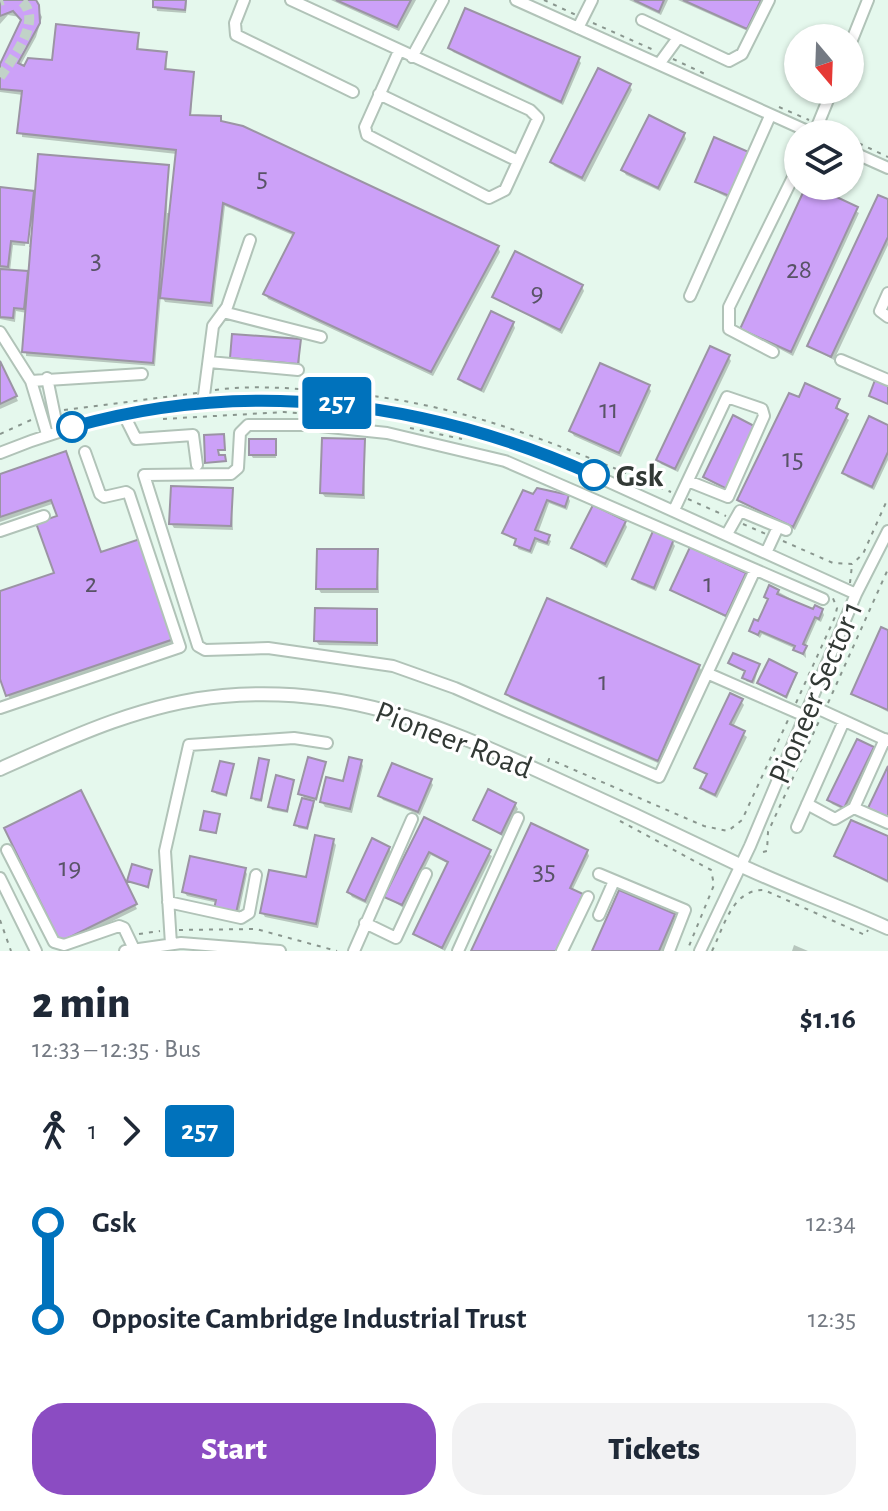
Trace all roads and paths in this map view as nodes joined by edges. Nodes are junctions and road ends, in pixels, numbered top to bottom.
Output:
1 (244, 0) edge
2 (291, 0) edge
3 (443, 0) edge
4 (516, 0) edge
5 (544, 0) edge
6 (592, 0) edge
7 (769, 0) edge
8 (868, 0) edge
9 (528, 3) edge
10 (642, 20) dead end
11 (581, 23) junction
12 (858, 24) edge
13 (678, 38) junction
14 (399, 51) junction
15 (412, 57) junction
16 (662, 59) junction
17 (717, 79) dead end
18 (353, 92) dead end
19 (379, 94) junction
20 (768, 102) dead end
21 (770, 116) junction
22 (784, 120) edge
23 (800, 120) edge
24 (864, 146) edge
25 (864, 157) edge
26 (888, 157) edge
27 (518, 161) junction
28 (888, 168) edge
29 (784, 195) edge
30 (250, 240) dead end
31 (888, 293) edge
32 (690, 296) dead end
33 (223, 312) junction
34 (888, 317) edge
35 (0, 332) edge
36 (321, 337) dead end
37 (773, 352) dead end
38 (841, 360) dead end
39 (209, 362) junction
40 (298, 370) dead end
41 (142, 374) dead end
42 (47, 378) junction
43 (888, 380) edge
44 (31, 381) junction
45 (203, 403) junction
46 (123, 413) junction
47 (365, 418) dead end
48 (156, 420) dead end
49 (407, 427) dead end
50 (52, 432) junction
51 (464, 439) dead end
52 (85, 452) dead end
53 (0, 453) edge
54 (197, 465) dead end
55 (688, 481) junction
56 (674, 510) junction
57 (44, 516) dead end
58 (0, 531) edge
59 (888, 531) edge
60 (727, 534) junction
61 (766, 553) junction
62 (755, 570) junction
63 (856, 594) junction
64 (826, 596) joint
65 (709, 674) junction
66 (810, 705) junction
67 (0, 708) edge
68 (792, 710) junction
69 (805, 716) junction
70 (844, 721) junction
71 (886, 740) edge
72 (327, 743) dead end
73 (0, 769) edge
74 (544, 773) junction
75 (807, 804) junction
76 (854, 808) junction
77 (610, 815) dead end
78 (518, 818) dead end
79 (412, 819) dead end
80 (888, 823) edge
81 (797, 827) dead end
82 (728, 831) junction
83 (729, 836) dead end
84 (7, 850) dead end
85 (744, 860) junction
86 (426, 874) dead end
87 (599, 874) dead end
88 (256, 875) dead end
89 (0, 878) edge
90 (614, 881) junction
91 (750, 883) dead end
92 (752, 891) junction
93 (588, 897) dead end
94 (168, 902) junction
95 (599, 915) dead end
96 (0, 920) edge
97 (872, 921) junction
98 (365, 923) junction
99 (888, 928) edge
100 (171, 944) junction
101 (137, 950) edge
102 (11, 951) edge
103 (36, 951) edge
104 (280, 951) edge
105 (354, 951) edge
106 (458, 951) edge
107 (562, 951) edge
108 (670, 951) edge
109 (687, 951) edge
110 (700, 951) edge
111 (712, 951) edge

1 - 18 street
2 - 14 street
3 - 15 street
4 - 9 street
5 - 11 path
6 - 11 street
7 - 13 street
8 - 12 street
9 - 11 street
10 - 13 street
11 - 16 street
11 - 16 path
13 - 16 street
14 - 15 street
14 - 19 street
15 - 27 street
16 - 17 path
16 - 21 street
19 - 27 street
19 - 27 street
20 - 23 path
21 - 22 street
21 - 32 street
24 - 26 path
25 - 28 street
29 - 37 street
30 - 33 street
31 - 34 street
33 - 36 street
33 - 39 street
35 - 44 street
38 - 43 street
39 - 40 street
39 - 45 street
41 - 42 street
42 - 44 street
42 - 50 street
44 - 50 street
45 - 46 street
45 - 56 street
46 - 50 street
46 - 54 street
47 - 48 path
49 - 51 path
50 - 53 street
52 - 67 street
55 - 55 street
55 - 56 street
56 - 60 street
57 - 58 street
59 - 63 street, Pioneer Sector 1
60 - 61 street
60 - 61 street
61 - 63 street
62 - 64 street
62 - 65 street
62 - 65 street
63 - 66 street, Pioneer Sector 1
64 - 68 path
65 - 68 street
66 - 69 street, Pioneer Sector 1
66 - 70 street
68 - 69 street
68 - 82 path
69 - 85 street, Pioneer Sector 1
70 - 71 street
70 - 75 street
71 - 76 street
72 - 94 street
73 - 74 main road, Pioneer Road
74 - 82 path
74 - 85 main road, Pioneer Road
75 - 76 street
75 - 81 street
76 - 80 street
77 - 109 path
78 - 106 street
79 - 98 street
82 - 83 path
84 - 101 street
85 - 97 main road, Pioneer Road
85 - 110 street, Pioneer Sector 1
86 - 98 street
87 - 90 street
88 - 94 street
89 - 103 street
90 - 95 street
90 - 108 street
91 - 92 path
92 - 97 path
92 - 111 path
93 - 107 street
94 - 100 street
96 - 102 path
97 - 99 main road, Pioneer Road
98 - 105 street
100 - 101 street
100 - 104 street

